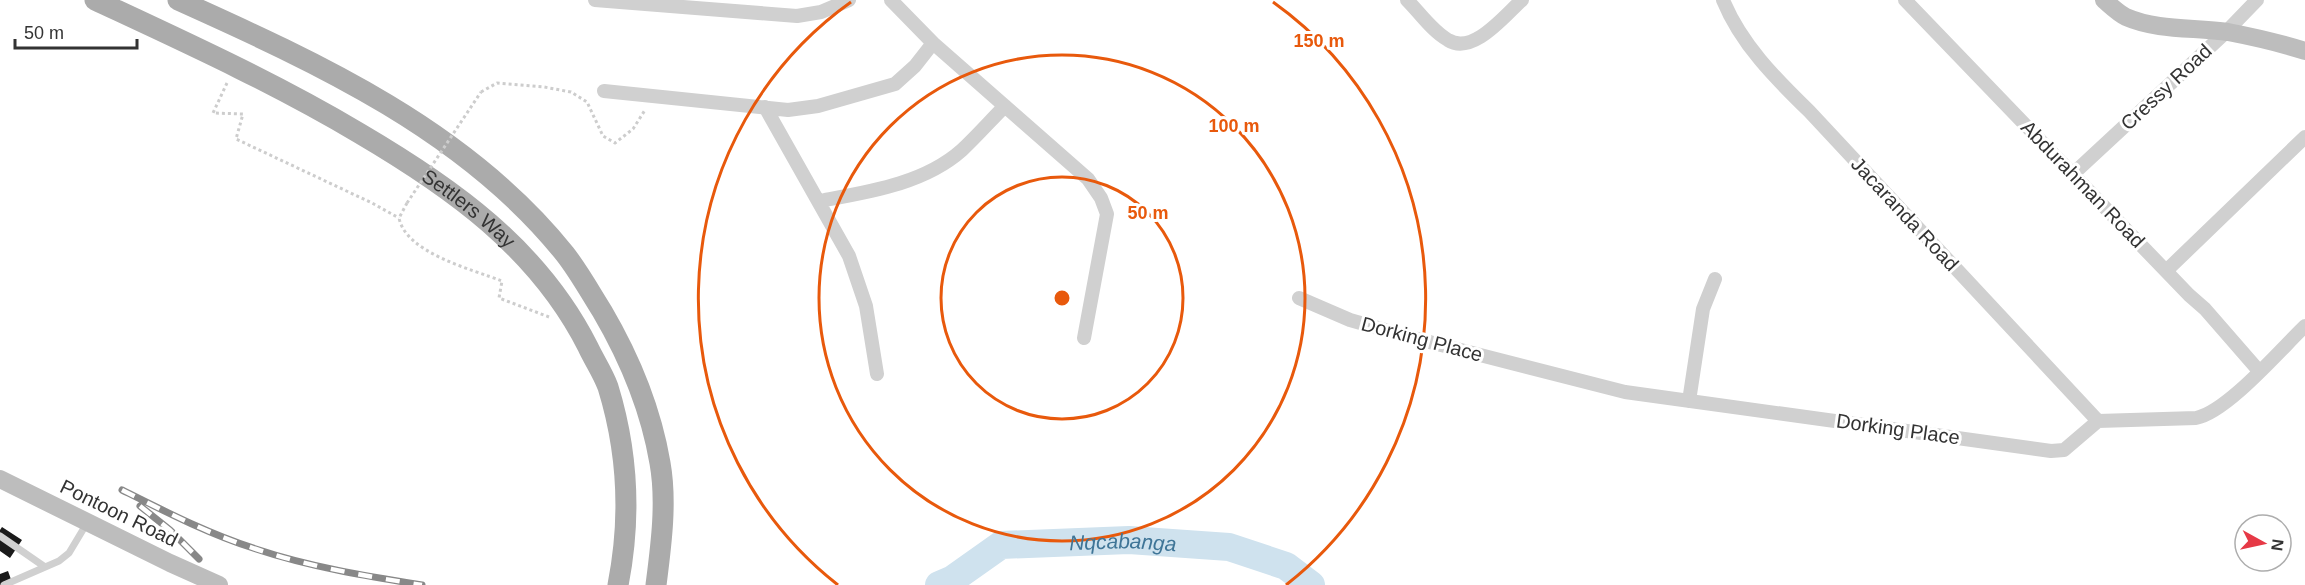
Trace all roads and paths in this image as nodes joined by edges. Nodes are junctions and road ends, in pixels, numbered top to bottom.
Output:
1 (95, 0) edge
2 (178, 0) edge
3 (595, 0) edge
4 (891, 0) edge
5 (1407, 0) edge
6 (1522, 0) edge
7 (1723, 0) edge
8 (1905, 0) edge
9 (2104, 0) edge
10 (2257, 0) edge
11 (840, 2) edge
12 (2226, 32) junction
13 (933, 43) junction
14 (2305, 51) edge
15 (236, 65) junction
16 (604, 91) dead end
17 (653, 96) junction
18 (1005, 106) junction
19 (765, 107) junction
20 (2305, 137) edge
21 (2074, 173) junction
22 (819, 201) junction
23 (399, 218) junction
24 (2166, 271) junction
25 (1715, 279) dead end
26 (1299, 298) dead end
27 (577, 326) junction
28 (2305, 326) edge
29 (1084, 338) dead end
30 (2259, 371) junction
31 (877, 374) dead end
32 (1689, 401) junction
33 (2098, 421) junction
34 (0, 479) edge
35 (87, 523) junction
36 (0, 536) edge
37 (45, 567) junction
38 (4, 585) edge
39 (219, 585) edge
40 (618, 585) edge
41 (656, 585) edge

1 - 15 main road, Settlers Way
2 - 41 main road, Settlers Way
3 - 11 street
4 - 13 street
5 - 6 street
7 - 33 street, Jacaranda Road
8 - 21 street, Abdurahman Road
9 - 12 street
10 - 12 street, Cressy Road
12 - 14 street
12 - 21 street, Cressy Road
13 - 18 street
13 - 19 street
15 - 23 path
15 - 27 main road, Settlers Way
16 - 17 street
17 - 19 street
17 - 23 path, bridge
18 - 22 street
18 - 29 street
19 - 22 street
20 - 24 street
21 - 24 street, Abdurahman Road
22 - 31 street
23 - 27 path
24 - 30 street, Abdurahman Road
25 - 32 street
26 - 32 street, Dorking Place
27 - 40 main road, Settlers Way
28 - 30 street
30 - 33 street
32 - 33 street, Dorking Place
34 - 35 street, Pontoon Road
35 - 37 lane
35 - 39 street, Pontoon Road
36 - 37 lane
37 - 38 lane

